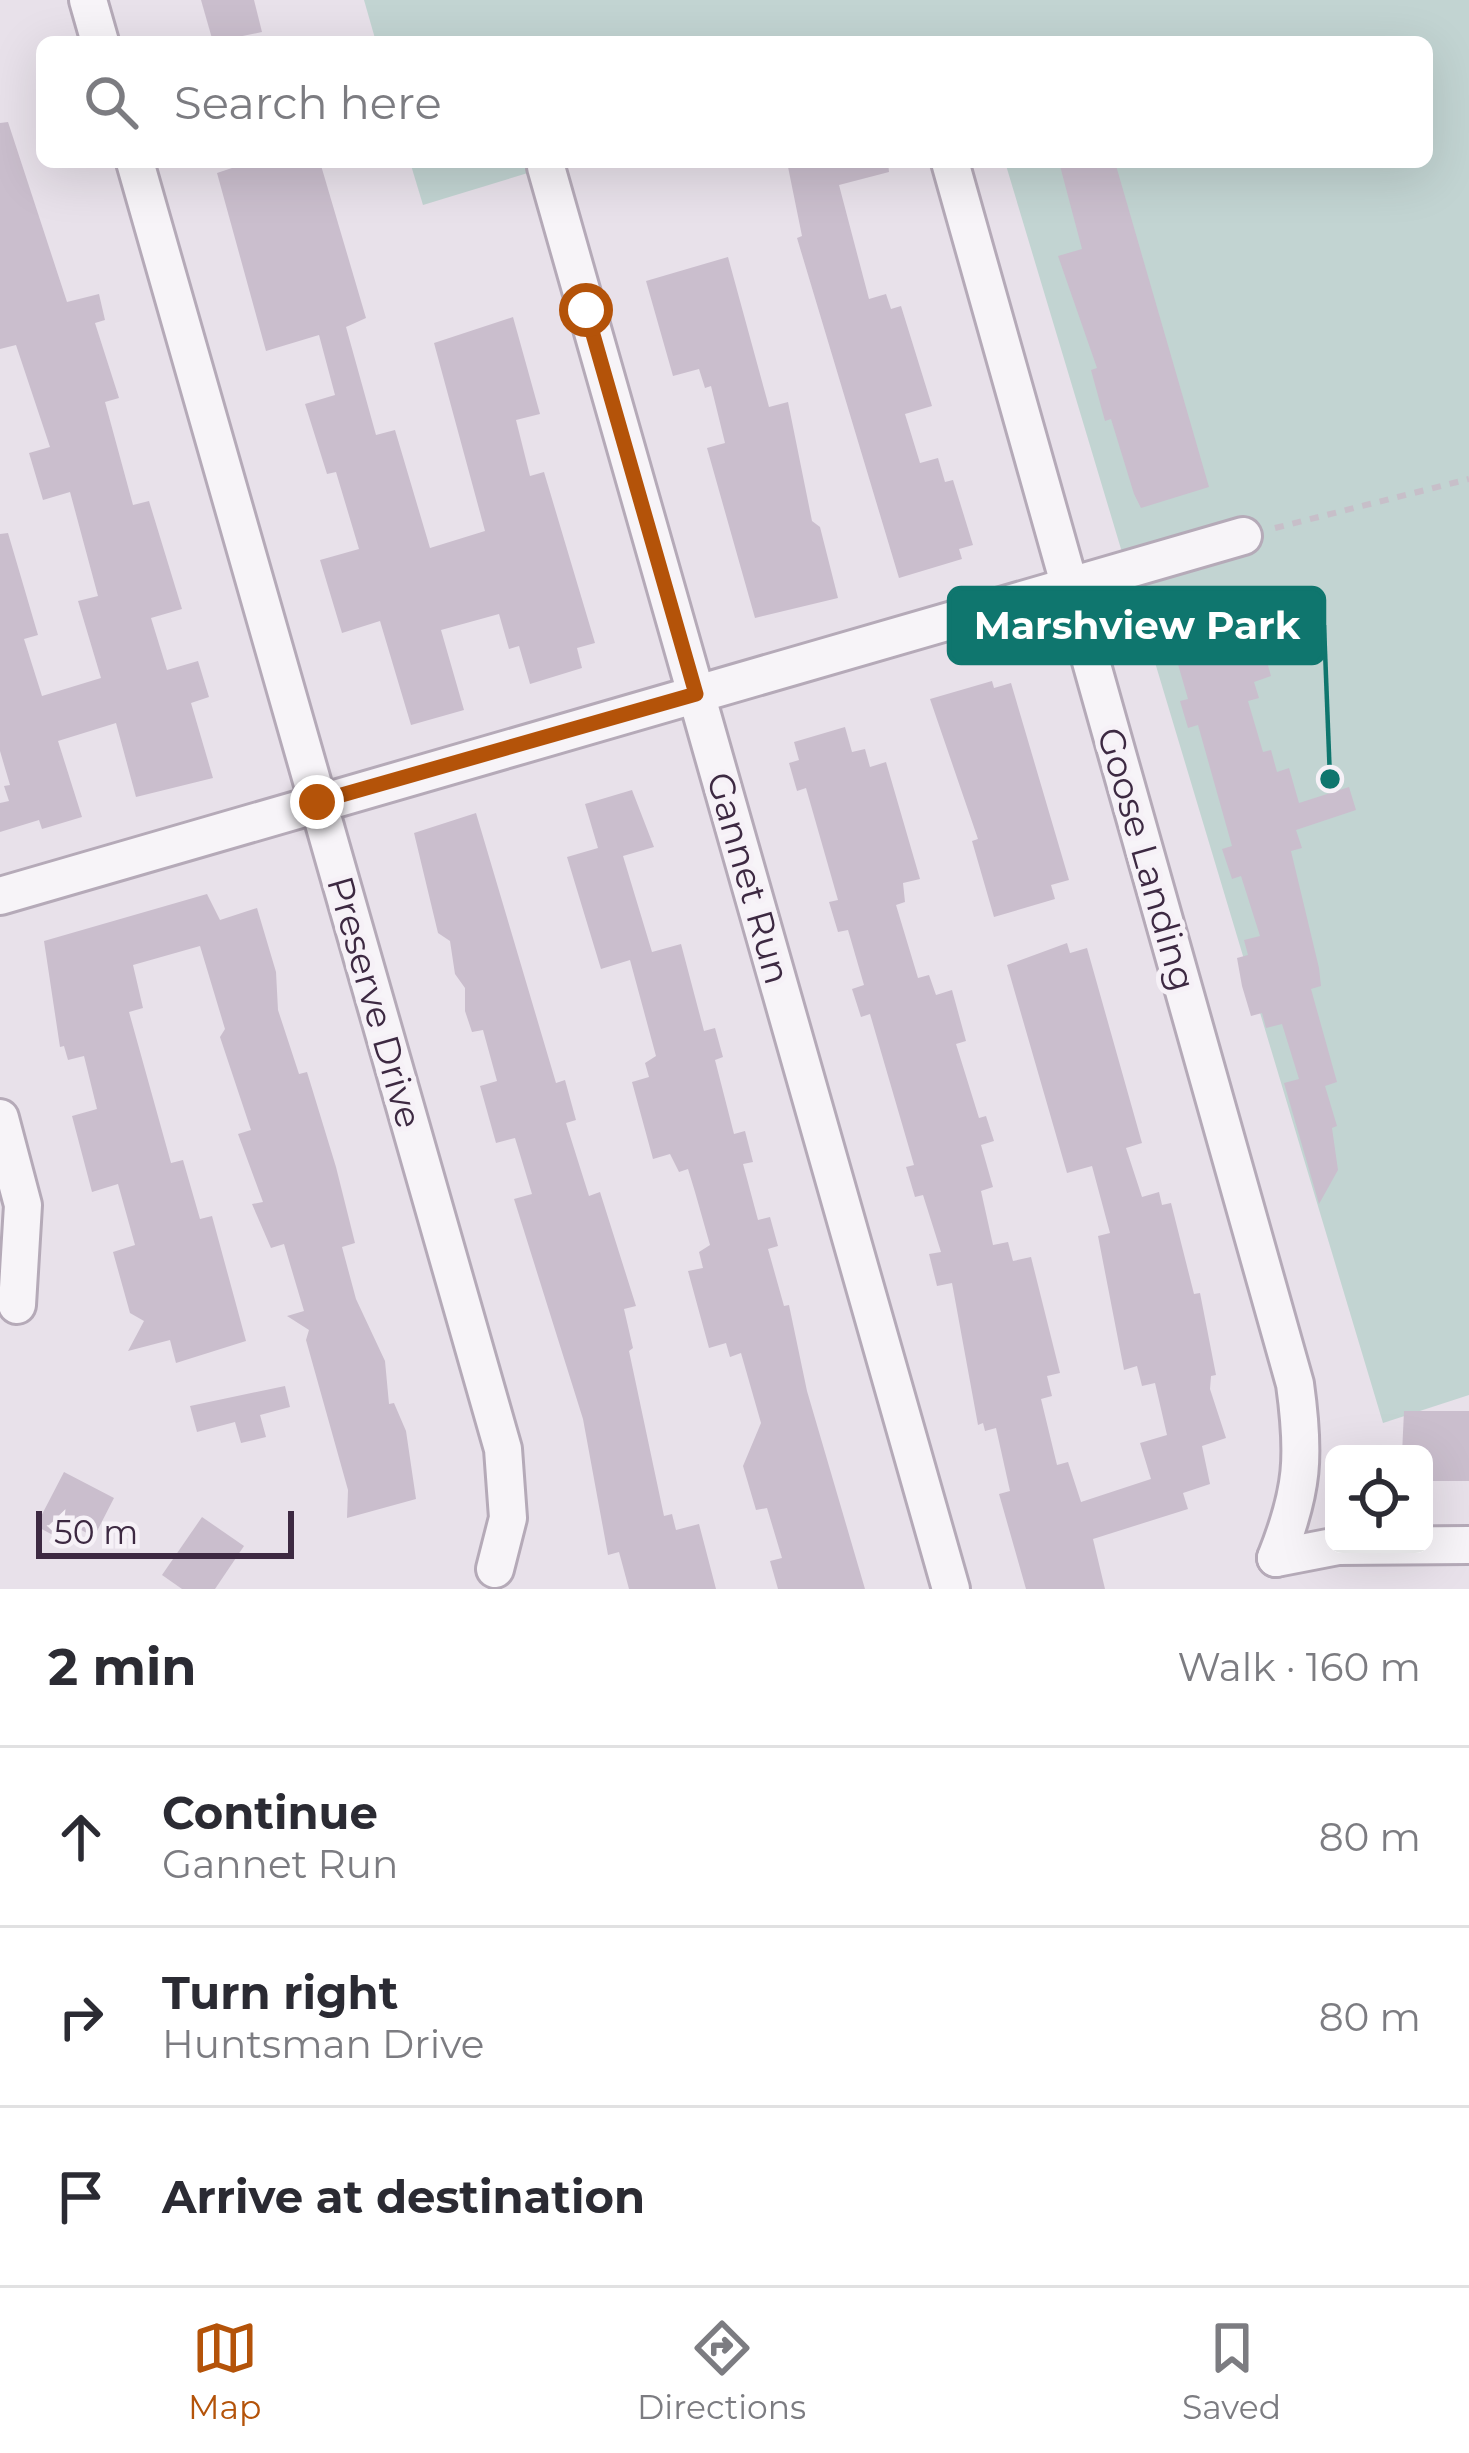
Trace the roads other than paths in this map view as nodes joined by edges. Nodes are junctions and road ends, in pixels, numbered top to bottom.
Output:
1 (88, 0) edge
2 (98, 36) edge
3 (137, 168) edge
4 (546, 168) edge
5 (952, 168) edge
6 (1243, 536) road end
7 (1070, 585) junction
8 (696, 694) junction
9 (317, 802) junction
10 (0, 896) edge
11 (0, 1118) edge
12 (17, 1305) dead end
13 (1469, 1545) edge
14 (494, 1569) dead end
15 (951, 1589) edge

1 - 2 street
3 - 9 street, Preserve Drive
4 - 8 street, Gannet Run
5 - 7 street, Goose Landing
6 - 7 street
7 - 8 street
7 - 13 street, Goose Landing
8 - 9 street
8 - 15 street, Gannet Run
9 - 10 street
9 - 14 street, Preserve Drive
11 - 12 street

